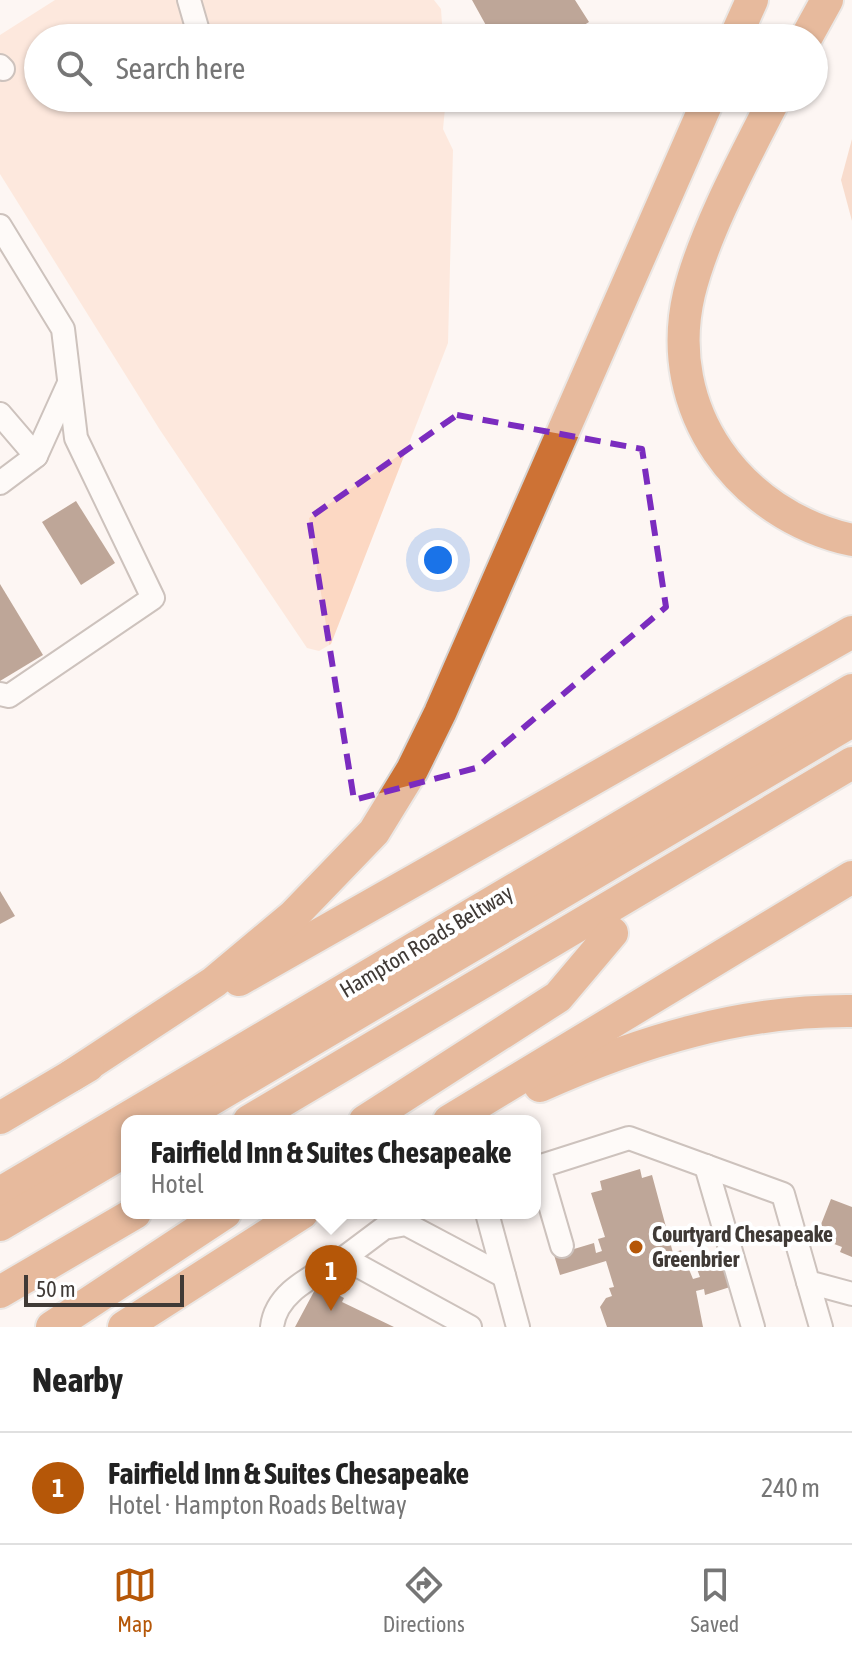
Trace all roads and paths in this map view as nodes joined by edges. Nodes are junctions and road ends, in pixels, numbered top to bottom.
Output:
1 (189, 0) edge
2 (752, 0) edge
3 (827, 0) edge
4 (196, 24) edge
5 (741, 24) edge
6 (814, 24) edge
7 (703, 112) edge
8 (768, 112) edge
9 (0, 226) edge
10 (70, 382) junction
11 (0, 414) edge
12 (36, 456) junction
13 (0, 483) edge
14 (852, 540) edge
15 (852, 632) edge
16 (852, 690) edge
17 (0, 694) edge
18 (852, 721) edge
19 (852, 763) edge
20 (852, 788) edge
21 (852, 877) edge
22 (612, 933) junction
23 (852, 1011) edge
24 (71, 1076) junction
25 (132, 1115) edge
26 (185, 1115) edge
27 (259, 1115) edge
28 (302, 1115) edge
29 (374, 1115) edge
30 (459, 1115) edge
31 (478, 1115) edge
32 (0, 1118) edge
33 (121, 1122) edge
34 (121, 1154) edge
35 (541, 1166) edge
36 (706, 1166) junction
37 (541, 1180) edge
38 (0, 1193) edge
39 (121, 1197) edge
40 (125, 1219) edge
41 (216, 1219) edge
42 (293, 1219) edge
43 (489, 1219) edge
44 (0, 1225) edge
45 (562, 1246) dead end
46 (344, 1258) junction
47 (0, 1268) edge
48 (504, 1276) junction
49 (808, 1282) junction
50 (0, 1292) edge
51 (852, 1294) edge
52 (52, 1327) edge
53 (124, 1327) edge
54 (272, 1327) edge
55 (470, 1327) edge
56 (518, 1327) edge
57 (753, 1327) edge
58 (821, 1327) edge

1 - 4 street
2 - 5 highway
3 - 6 highway
7 - 24 highway
8 - 14 highway
9 - 10 street
10 - 12 street
10 - 17 street
11 - 12 street
12 - 13 street
15 - 24 highway
16 - 25 highway, Hampton Roads Beltway
18 - 26 highway
19 - 27 highway
20 - 22 highway
21 - 30 highway
22 - 28 highway
22 - 29 highway
23 - 31 highway
24 - 32 highway
33 - 38 highway, Hampton Roads Beltway
34 - 44 highway
35 - 36 street
36 - 49 street
36 - 57 street
37 - 45 street
39 - 47 highway
40 - 50 highway
41 - 52 highway
42 - 53 highway
43 - 48 street
46 - 48 street
46 - 54 street
46 - 55 street
48 - 56 street
49 - 51 street
49 - 58 street

